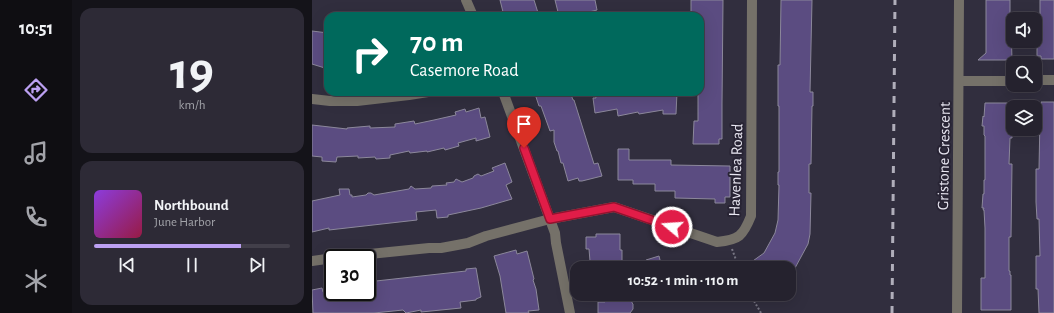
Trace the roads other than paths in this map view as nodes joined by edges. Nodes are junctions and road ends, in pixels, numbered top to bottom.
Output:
1 (466, 0) edge
2 (752, 0) edge
3 (959, 0) edge
4 (471, 12) edge
5 (1006, 80) edge
6 (1042, 80) edge
7 (1054, 80) edge
8 (959, 81) junction
9 (396, 96) edge
10 (504, 96) edge
11 (312, 99) edge
12 (550, 219) junction
13 (312, 261) edge
14 (570, 313) edge
15 (957, 313) edge

1 - 4 street
2 - 12 street, Havenlea Road
3 - 8 street, Gristone Crescent
5 - 8 street
6 - 7 street
8 - 15 street, Gristone Crescent
9 - 11 street
10 - 12 street
12 - 13 street
12 - 14 street

